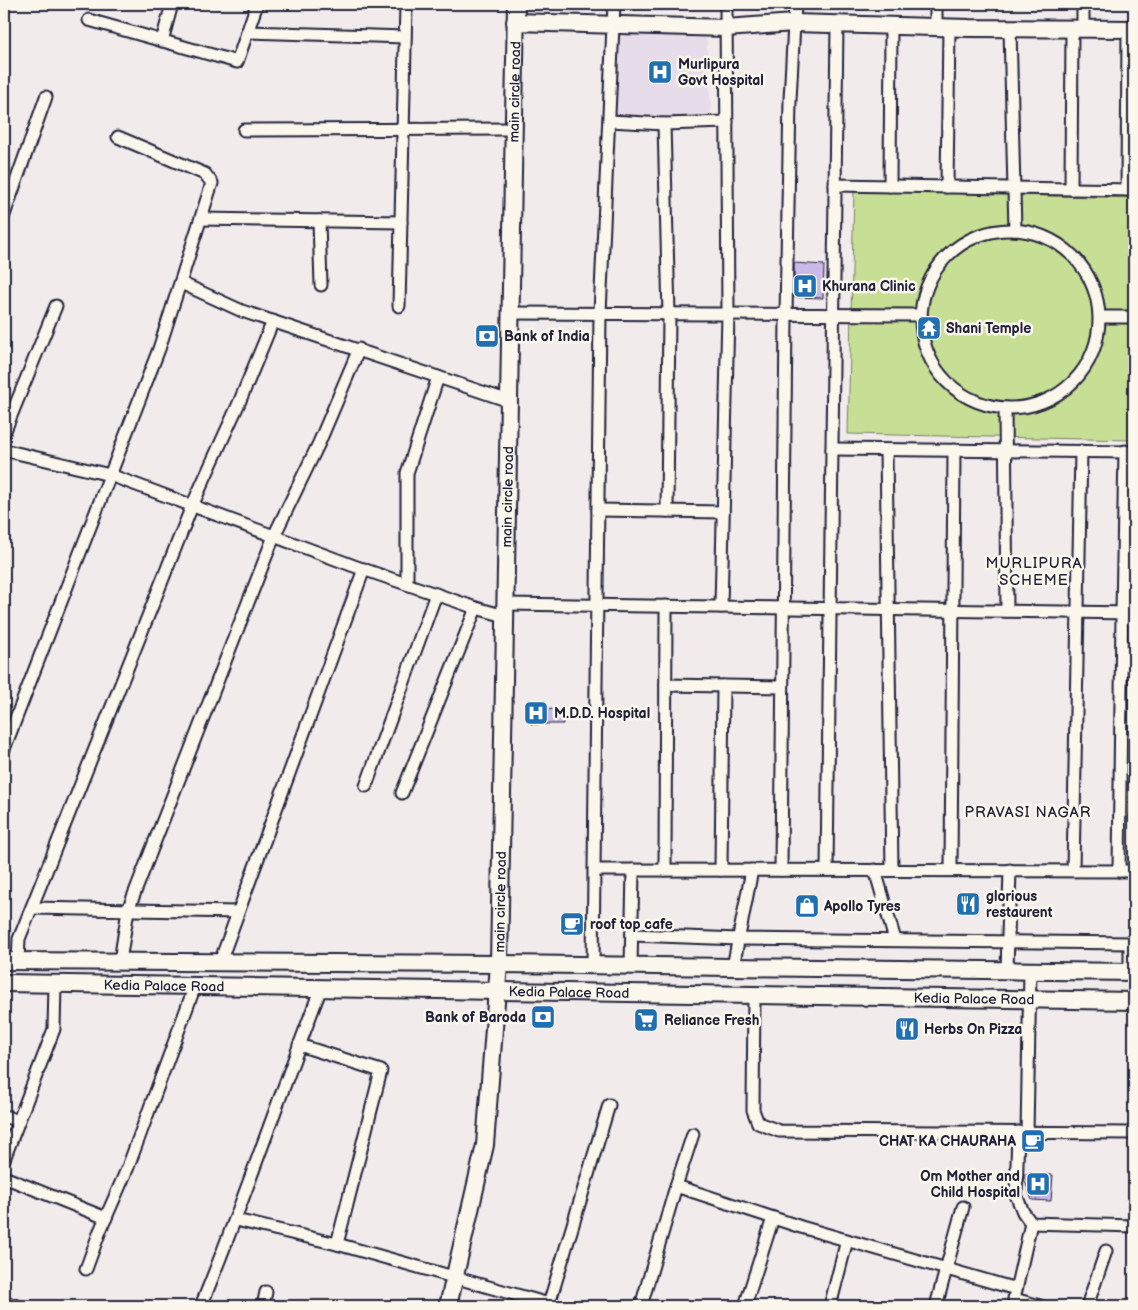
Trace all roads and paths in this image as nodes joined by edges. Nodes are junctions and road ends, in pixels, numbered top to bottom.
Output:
1 (172, 4) edge
2 (258, 4) edge
3 (406, 4) edge
4 (516, 4) edge
5 (614, 4) edge
6 (726, 4) edge
7 (795, 4) edge
8 (936, 4) edge
9 (1083, 4) edge
10 (89, 20) dead end
11 (515, 22) junction
12 (794, 23) junction
13 (837, 24) junction
14 (613, 26) junction
15 (891, 26) junction
16 (943, 27) junction
17 (726, 28) junction
18 (1010, 28) junction
19 (1078, 28) junction
20 (1131, 29) edge
21 (247, 32) junction
22 (405, 37) junction
23 (162, 41) junction
24 (46, 97) dead end
25 (610, 122) junction
26 (727, 122) junction
27 (664, 124) junction
28 (403, 129) junction
29 (513, 129) junction
30 (244, 130) dead end
31 (118, 137) dead end
32 (835, 185) junction
33 (890, 186) junction
34 (947, 187) junction
35 (1014, 188) junction
36 (1071, 189) junction
37 (1131, 190) edge
38 (4, 215) edge
39 (201, 219) junction
40 (319, 221) junction
41 (401, 222) junction
42 (1015, 230) junction
43 (180, 283) junction
44 (321, 284) dead end
45 (56, 306) dead end
46 (399, 306) dead end
47 (510, 313) junction
48 (600, 313) junction
49 (669, 314) junction
50 (728, 314) junction
51 (786, 315) junction
52 (833, 315) junction
53 (920, 316) junction
54 (1100, 317) junction
55 (1134, 317) edge
56 (273, 321) junction
57 (359, 349) junction
58 (438, 377) junction
59 (509, 401) junction
60 (1005, 408) junction
61 (4, 433) edge
62 (832, 449) junction
63 (4, 450) edge
64 (886, 450) junction
65 (954, 450) junction
66 (1005, 450) junction
67 (1080, 451) junction
68 (1130, 452) edge
69 (110, 475) junction
70 (192, 506) junction
71 (598, 510) junction
72 (667, 511) junction
73 (723, 512) junction
74 (274, 536) junction
75 (364, 569) junction
76 (407, 584) junction
77 (436, 594) junction
78 (597, 605) junction
79 (666, 606) junction
80 (721, 607) junction
81 (476, 608) junction
82 (783, 608) junction
83 (830, 608) junction
84 (888, 609) junction
85 (505, 610) junction
86 (952, 610) junction
87 (1007, 611) junction
88 (1077, 611) junction
89 (1122, 613) junction
90 (1134, 613) edge
91 (666, 686) junction
92 (723, 686) junction
93 (782, 688) junction
94 (4, 748) edge
95 (366, 786) dead end
96 (402, 793) dead end
97 (594, 870) junction
98 (633, 870) junction
99 (665, 870) junction
100 (721, 870) junction
101 (752, 870) junction
102 (781, 870) junction
103 (827, 870) junction
104 (875, 870) junction
105 (892, 870) junction
106 (951, 870) junction
107 (1010, 870) junction
108 (1073, 870) junction
109 (1120, 871) junction
110 (1134, 871) edge
111 (32, 908) junction
112 (128, 910) junction
113 (238, 912) junction
114 (632, 935) junction
115 (739, 939) junction
116 (896, 940) junction
117 (1008, 942) junction
118 (1132, 943) edge
119 (11, 961) edge
120 (120, 961) junction
121 (220, 962) junction
122 (498, 964) junction
123 (594, 965) junction
124 (631, 966) junction
125 (733, 967) junction
126 (1007, 970) junction
127 (1030, 970) junction
128 (1132, 972) edge
129 (4, 983) edge
130 (55, 984) junction
131 (195, 986) junction
132 (321, 988) junction
133 (496, 992) junction
134 (754, 995) junction
135 (1029, 999) junction
136 (1134, 1001) edge
137 (299, 1045) junction
138 (609, 1105) dead end
139 (4, 1116) edge
140 (18, 1121) junction
141 (1023, 1132) junction
142 (1134, 1133) edge
143 (693, 1134) dead end
144 (4, 1159) edge
145 (4, 1177) edge
146 (676, 1186) junction
147 (963, 1207) dead end
148 (106, 1218) junction
149 (773, 1218) junction
150 (236, 1220) junction
151 (1031, 1223) junction
152 (1134, 1226) edge
153 (847, 1240) junction
154 (337, 1244) junction
155 (1106, 1251) dead end
156 (86, 1269) dead end
157 (946, 1269) junction
158 (456, 1278) junction
159 (266, 1292) dead end
160 (1014, 1298) edge
161 (4, 1302) edge
162 (552, 1305) edge
163 (16, 1306) edge
164 (201, 1306) edge
165 (263, 1306) edge
166 (448, 1306) edge
167 (641, 1306) edge
168 (745, 1306) edge
169 (830, 1306) edge
170 (936, 1306) edge
171 (1040, 1306) edge
172 (1087, 1306) edge

1 - 23 street
2 - 21 street
3 - 22 street
4 - 11 street, main circle road
5 - 14 street
6 - 17 street
7 - 12 street
8 - 16 street
9 - 19 street
10 - 23 street
11 - 14 street
11 - 29 street, main circle road
12 - 13 street
12 - 17 street
12 - 51 street
13 - 15 street
13 - 32 street
14 - 17 street
14 - 25 street
15 - 16 street
15 - 33 street
16 - 18 street
16 - 34 street
17 - 26 street
18 - 19 street
18 - 35 street
19 - 20 street
19 - 36 street
20 - 37 street
21 - 22 street
21 - 23 street
22 - 28 street
24 - 38 street
25 - 27 street
25 - 48 street
26 - 27 street
26 - 50 street
27 - 49 street
28 - 29 street
28 - 30 street
28 - 41 street
29 - 47 street, main circle road
31 - 39 street
32 - 33 street
32 - 52 street
33 - 34 street
34 - 35 street
35 - 36 street
35 - 42 street
36 - 37 street
39 - 40 street
39 - 43 street
40 - 41 street
40 - 44 street
41 - 46 street
42 - 53 street
42 - 54 street
43 - 56 street
43 - 69 street
45 - 61 street
47 - 48 street
47 - 59 street, main circle road
48 - 49 street
48 - 71 street
49 - 50 street
49 - 72 street
50 - 51 street
50 - 73 street
51 - 52 street
51 - 82 street
52 - 53 street
52 - 62 street
53 - 60 street
54 - 55 street
54 - 60 street
56 - 57 street
56 - 70 street
57 - 58 street
57 - 74 street
58 - 59 street
58 - 76 street
59 - 85 street, main circle road
60 - 66 street
62 - 64 street
62 - 83 street
63 - 69 street
64 - 65 street
64 - 84 street
65 - 66 street
65 - 86 street
66 - 67 street
66 - 87 street
67 - 68 street
67 - 88 street
68 - 89 street
69 - 70 street
69 - 94 street
70 - 74 street
70 - 111 street
71 - 72 street
71 - 78 street
72 - 73 street
73 - 80 street
74 - 75 street
74 - 112 street
75 - 76 street
75 - 113 street
76 - 77 street
77 - 81 street
77 - 95 street
78 - 79 street
78 - 85 street
78 - 97 street
79 - 80 street
79 - 91 street
80 - 82 street
81 - 85 street
81 - 96 street
82 - 83 street
82 - 93 street
83 - 84 street
83 - 103 street
84 - 86 street
84 - 105 street
85 - 122 street, main circle road
86 - 87 street
86 - 106 street
87 - 88 street
88 - 89 street
88 - 108 street
89 - 90 street
89 - 109 street
91 - 92 street
91 - 99 street
92 - 93 street
92 - 100 street
93 - 102 street
97 - 98 street
97 - 123 street
98 - 99 street
98 - 114 street
99 - 100 street
100 - 101 street
101 - 102 street
101 - 115 street
102 - 103 street
103 - 104 street
104 - 105 street
104 - 116 street
105 - 106 street
106 - 107 street
107 - 108 street
107 - 117 street
108 - 109 street
109 - 110 street
111 - 112 street
111 - 119 street
112 - 113 street
112 - 120 street
113 - 121 street
114 - 115 street
114 - 124 street
115 - 116 street
115 - 125 street
116 - 117 street
117 - 118 street
117 - 126 street
118 - 128 street
119 - 120 street, Kedia Palace Road
120 - 121 street, Kedia Palace Road
121 - 122 street, Kedia Palace Road
122 - 123 street, Kedia Palace Road
122 - 133 street, main circle road
123 - 124 street, Kedia Palace Road
124 - 125 street, Kedia Palace Road
125 - 126 street, Kedia Palace Road
126 - 127 street, Kedia Palace Road
127 - 128 street, Kedia Palace Road
127 - 135 street
129 - 130 street, Kedia Palace Road
130 - 131 street, Kedia Palace Road
130 - 140 street
131 - 132 street, Kedia Palace Road
131 - 148 street
132 - 133 street, Kedia Palace Road
132 - 137 street
133 - 134 street, Kedia Palace Road
133 - 158 street, main circle road
134 - 135 street, Kedia Palace Road
134 - 141 street
135 - 136 street, Kedia Palace Road
135 - 141 street
137 - 150 street
137 - 154 street
138 - 162 street
139 - 140 street
140 - 144 street
141 - 142 street
141 - 151 street
143 - 146 street
145 - 148 street
146 - 149 street
146 - 167 street
147 - 157 street
148 - 156 street
149 - 153 street
149 - 168 street
150 - 154 street
150 - 164 street
151 - 152 street
151 - 160 street
153 - 157 street
153 - 169 street
154 - 158 street
155 - 172 street
157 - 160 street
157 - 170 street
158 - 162 street
158 - 166 street, main circle road
159 - 165 street
160 - 171 street
161 - 163 street

